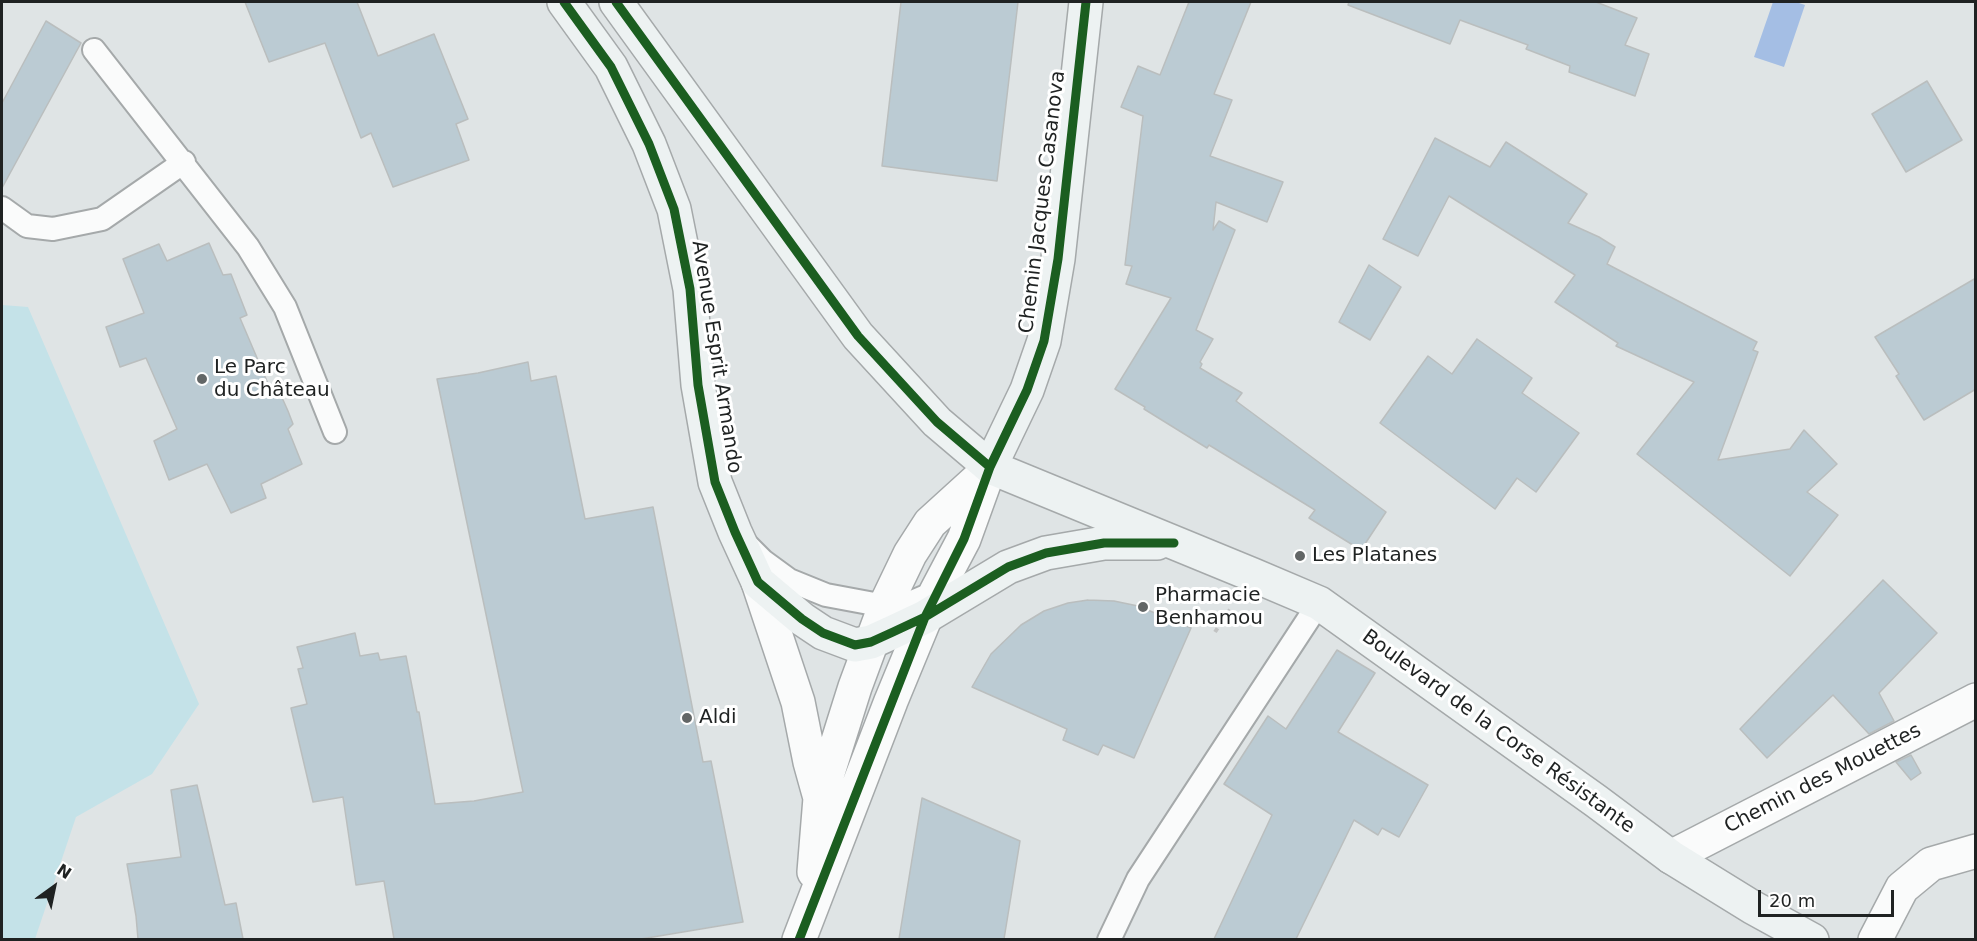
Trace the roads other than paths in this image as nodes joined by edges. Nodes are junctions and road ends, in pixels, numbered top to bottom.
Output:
1 (564, 2) edge
2 (1086, 2) edge
3 (621, 3) edge
4 (94, 50) dead end
5 (184, 162) junction
6 (2, 208) edge
7 (335, 432) dead end
8 (990, 467) junction
9 (735, 532) junction
10 (1174, 543) junction
11 (758, 582) junction
12 (1318, 603) junction
13 (931, 604) junction
14 (885, 606) junction
15 (871, 642) junction
16 (1976, 700) edge
17 (820, 798) junction
18 (1976, 852) edge
19 (1671, 857) junction
20 (810, 909) junction
21 (799, 939) edge
22 (1109, 939) edge
23 (1812, 939) edge
24 (1875, 939) edge

1 - 9 street, Avenue Esprit Armando
2 - 8 street, Chemin Jacques Casanova
3 - 8 street
4 - 5 lane
5 - 6 lane
5 - 7 lane
8 - 10 street, Boulevard de la Corse Résistante
8 - 13 street
8 - 14 street
9 - 11 street, Avenue Esprit Armando
9 - 14 lane
10 - 12 street, Boulevard de la Corse Résistante
10 - 13 street, Boulevard de la Corse Résistante
11 - 15 street, Avenue Esprit Armando
11 - 17 street
12 - 19 street, Boulevard de la Corse Résistante
12 - 22 lane
13 - 14 lane
13 - 15 street, Avenue Esprit Armando
13 - 20 street
14 - 15 street
15 - 17 street
16 - 19 street, Chemin des Mouettes
17 - 20 street
18 - 24 street
19 - 23 street, Boulevard de la Corse Résistante
20 - 21 street

